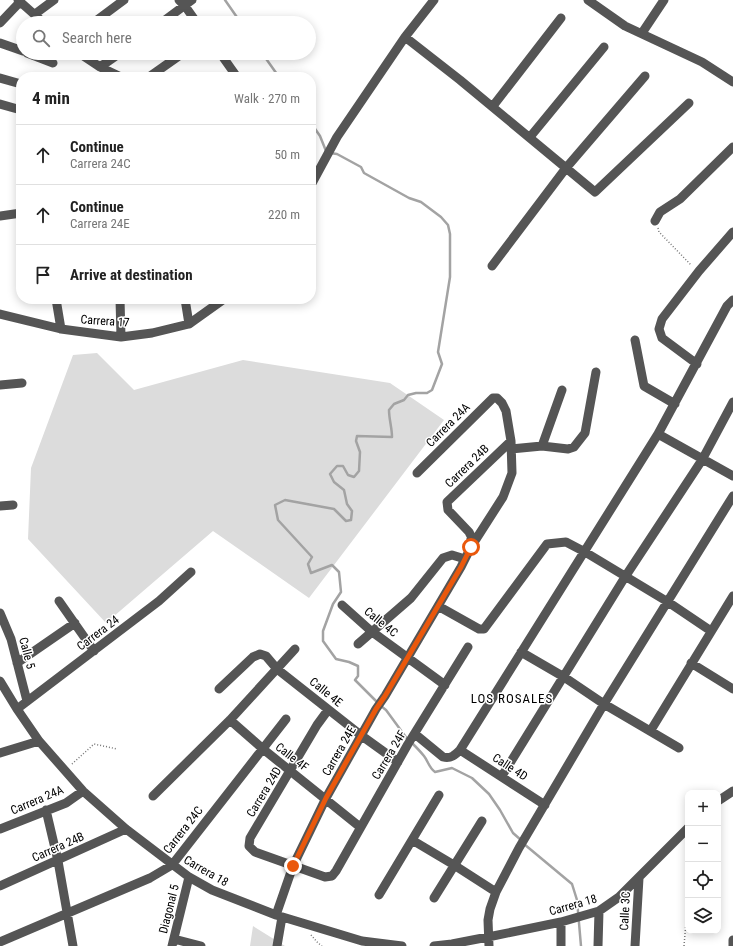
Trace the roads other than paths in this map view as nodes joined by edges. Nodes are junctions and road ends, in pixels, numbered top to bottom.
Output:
1 (54, 0) edge
2 (124, 0) edge
3 (664, 0) edge
4 (19, 1) edge
5 (593, 1) edge
6 (185, 2) edge
7 (430, 2) edge
8 (35, 14) joint
9 (102, 16) edge
10 (169, 16) edge
11 (193, 16) edge
12 (561, 18) dead end
13 (0, 23) edge
14 (642, 33) junction
15 (405, 37) junction
16 (0, 43) edge
17 (604, 47) dead end
18 (16, 49) edge
19 (46, 60) edge
20 (90, 60) edge
21 (110, 60) edge
22 (173, 60) edge
23 (225, 60) edge
24 (54, 63) dead end
25 (100, 67) junction
26 (110, 72) edge
27 (156, 72) edge
28 (233, 72) edge
29 (644, 76) dead end
30 (0, 78) edge
31 (733, 82) edge
32 (16, 83) edge
33 (689, 103) dead end
34 (0, 104) edge
35 (492, 106) junction
36 (16, 109) edge
37 (530, 137) junction
38 (733, 147) edge
39 (566, 168) junction
40 (316, 175) edge
41 (16, 214) edge
42 (0, 216) edge
43 (655, 221) road end
44 (733, 232) edge
45 (492, 266) dead end
46 (733, 300) edge
47 (57, 304) edge
48 (120, 304) edge
49 (186, 304) edge
50 (217, 304) edge
51 (0, 314) edge
52 (189, 324) junction
53 (61, 329) junction
54 (121, 336) junction
55 (635, 340) dead end
56 (696, 364) junction
57 (596, 372) dead end
58 (22, 383) dead end
59 (0, 385) edge
60 (562, 390) dead end
61 (733, 402) edge
62 (675, 404) junction
63 (658, 434) junction
64 (511, 445) junction
65 (542, 446) junction
66 (702, 460) junction
67 (417, 473) dead end
68 (733, 476) edge
69 (733, 496) edge
70 (13, 505) dead end
71 (0, 506) edge
72 (471, 547) junction
73 (585, 552) junction
74 (465, 559) junction
75 (191, 572) dead end
76 (626, 576) junction
77 (733, 596) edge
78 (59, 601) dead end
79 (668, 602) junction
80 (342, 605) dead end
81 (438, 606) junction
82 (0, 612) edge
83 (75, 624) junction
84 (372, 631) junction
85 (711, 631) junction
86 (358, 644) dead end
87 (468, 647) dead end
88 (295, 649) dead end
89 (94, 651) junction
90 (521, 652) junction
91 (407, 658) junction
92 (17, 663) junction
93 (691, 663) junction
94 (278, 668) junction
95 (564, 677) junction
96 (0, 681) edge
97 (445, 685) junction
98 (219, 689) dead end
99 (733, 689) edge
100 (27, 701) junction
101 (604, 704) junction
102 (17, 709) junction
103 (328, 710) junction
104 (286, 719) dead end
105 (230, 720) junction
106 (651, 730) junction
107 (362, 736) junction
108 (412, 739) junction
109 (39, 741) junction
110 (679, 748) dead end
111 (263, 749) junction
112 (460, 750) junction
113 (0, 753) edge
114 (398, 762) junction
115 (290, 771) junction
116 (502, 776) junction
117 (83, 791) junction
118 (733, 791) edge
119 (439, 795) dead end
120 (153, 796) dead end
121 (326, 798) junction
122 (721, 799) edge
123 (545, 805) junction
124 (46, 810) junction
125 (482, 821) dead end
126 (360, 827) junction
127 (0, 828) edge
128 (126, 829) junction
129 (685, 831) edge
130 (412, 840) junction
131 (58, 861) junction
132 (172, 865) junction
133 (454, 865) junction
134 (293, 866) junction
135 (189, 877) junction
136 (639, 878) junction
137 (0, 886) edge
138 (496, 892) junction
139 (379, 895) dead end
140 (434, 898) dead end
141 (599, 912) junction
142 (67, 914) junction
143 (279, 916) junction
144 (564, 921) junction
145 (733, 940) edge
146 (0, 942) edge
147 (488, 942) edge
148 (173, 943) edge
149 (74, 946) edge
150 (201, 946) edge
151 (277, 946) edge
152 (402, 946) edge
153 (434, 946) edge
154 (561, 946) edge
155 (598, 946) edge
156 (635, 946) edge
157 (733, 946) edge

1 - 8 street
2 - 9 street
3 - 14 street
4 - 8 street
4 - 13 street
5 - 14 street
6 - 10 street
6 - 11 street
7 - 15 street
12 - 35 street
14 - 31 street
15 - 35 street
15 - 40 street
16 - 18 street
17 - 37 street
19 - 24 street
20 - 25 street
21 - 25 street
22 - 27 street
23 - 28 street
25 - 26 street
29 - 39 street
30 - 32 street
33 - 39 street
34 - 36 street
35 - 37 street
37 - 39 street
38 - 43 street
39 - 45 street
41 - 42 street
44 - 56 street
46 - 56 street
47 - 53 street
48 - 54 street
49 - 52 street
50 - 52 street, Carrera 17
51 - 53 street, Carrera 17
52 - 54 street, Carrera 17
53 - 54 street, Carrera 17
55 - 62 street
56 - 62 street
57 - 65 street
58 - 59 street
60 - 65 street
61 - 66 street
62 - 63 street
63 - 66 street
63 - 73 street
64 - 65 street
64 - 67 street, Carrera 24A
64 - 72 street
64 - 72 street, Carrera 24B
66 - 68 street
66 - 76 street
69 - 79 street
70 - 71 street
72 - 74 street
73 - 76 street
73 - 81 street
73 - 90 street
74 - 81 street
74 - 84 street
75 - 89 street, Carrera 24
76 - 79 street
76 - 95 street
77 - 85 street
78 - 83 street
79 - 85 street
79 - 101 street
80 - 84 street, Calle 4C
81 - 91 street, Carrera 24E
82 - 92 street, Calle 5
83 - 89 street
83 - 92 street
84 - 86 street
84 - 91 street, Calle 4C
85 - 93 street
87 - 97 street, Carrera 24F
88 - 94 street
89 - 100 street, Carrera 24
90 - 95 street
90 - 112 street
91 - 97 street, Calle 4C
91 - 107 street, Carrera 24E
92 - 100 street, Calle 5
93 - 99 street
93 - 106 street
94 - 98 street, Calle 4E
94 - 103 street, Calle 4E
94 - 105 street
95 - 101 street
95 - 116 street
96 - 102 street, Carrera 18
97 - 108 street, Carrera 24F
100 - 102 street, Carrera 24
101 - 106 street
101 - 123 street
102 - 109 street, Carrera 18
103 - 107 street, Calle 4E
103 - 115 street, Carrera 24D
104 - 111 street, Carrera 24C
105 - 111 street, Calle 4F
105 - 120 street
106 - 110 street
107 - 114 street, Calle 4E
107 - 121 street, Carrera 24E
108 - 112 street
108 - 114 street, Carrera 24F
109 - 113 street
109 - 117 street, Carrera 18
111 - 115 street, Calle 4F
111 - 132 street, Carrera 24C
112 - 116 street, Calle 4D
114 - 126 street, Carrera 24F
115 - 121 street, Calle 4F
115 - 134 street, Carrera 24D
116 - 123 street, Calle 4D
117 - 124 street, Carrera 24A
117 - 128 street, Carrera 18
118 - 122 street
119 - 130 street
121 - 126 street, Calle 4F
121 - 134 street, Carrera 24E
123 - 138 street
124 - 127 street, Carrera 24A
124 - 131 street
125 - 133 street
126 - 134 street, Carrera 24F
128 - 131 street, Carrera 24B
128 - 132 street, Carrera 18
129 - 136 street, Carrera 18
130 - 133 street
130 - 139 street
131 - 137 street, Carrera 24B
131 - 142 street
132 - 135 street, Carrera 18
132 - 142 street, Carrera 24C
133 - 138 street
133 - 140 street
134 - 143 street, Carrera 24E
135 - 143 street, Carrera 18
135 - 148 street, Diagonal 5
136 - 141 street, Carrera 18
136 - 156 street, Calle 3C
138 - 147 street
141 - 144 street, Carrera 18
141 - 155 street
142 - 146 street, Carrera 24C
142 - 149 street
143 - 151 street
143 - 152 street, Carrera 18
144 - 147 street, Carrera 18
144 - 154 street
145 - 157 street
147 - 153 street, Carrera 18
148 - 150 street

